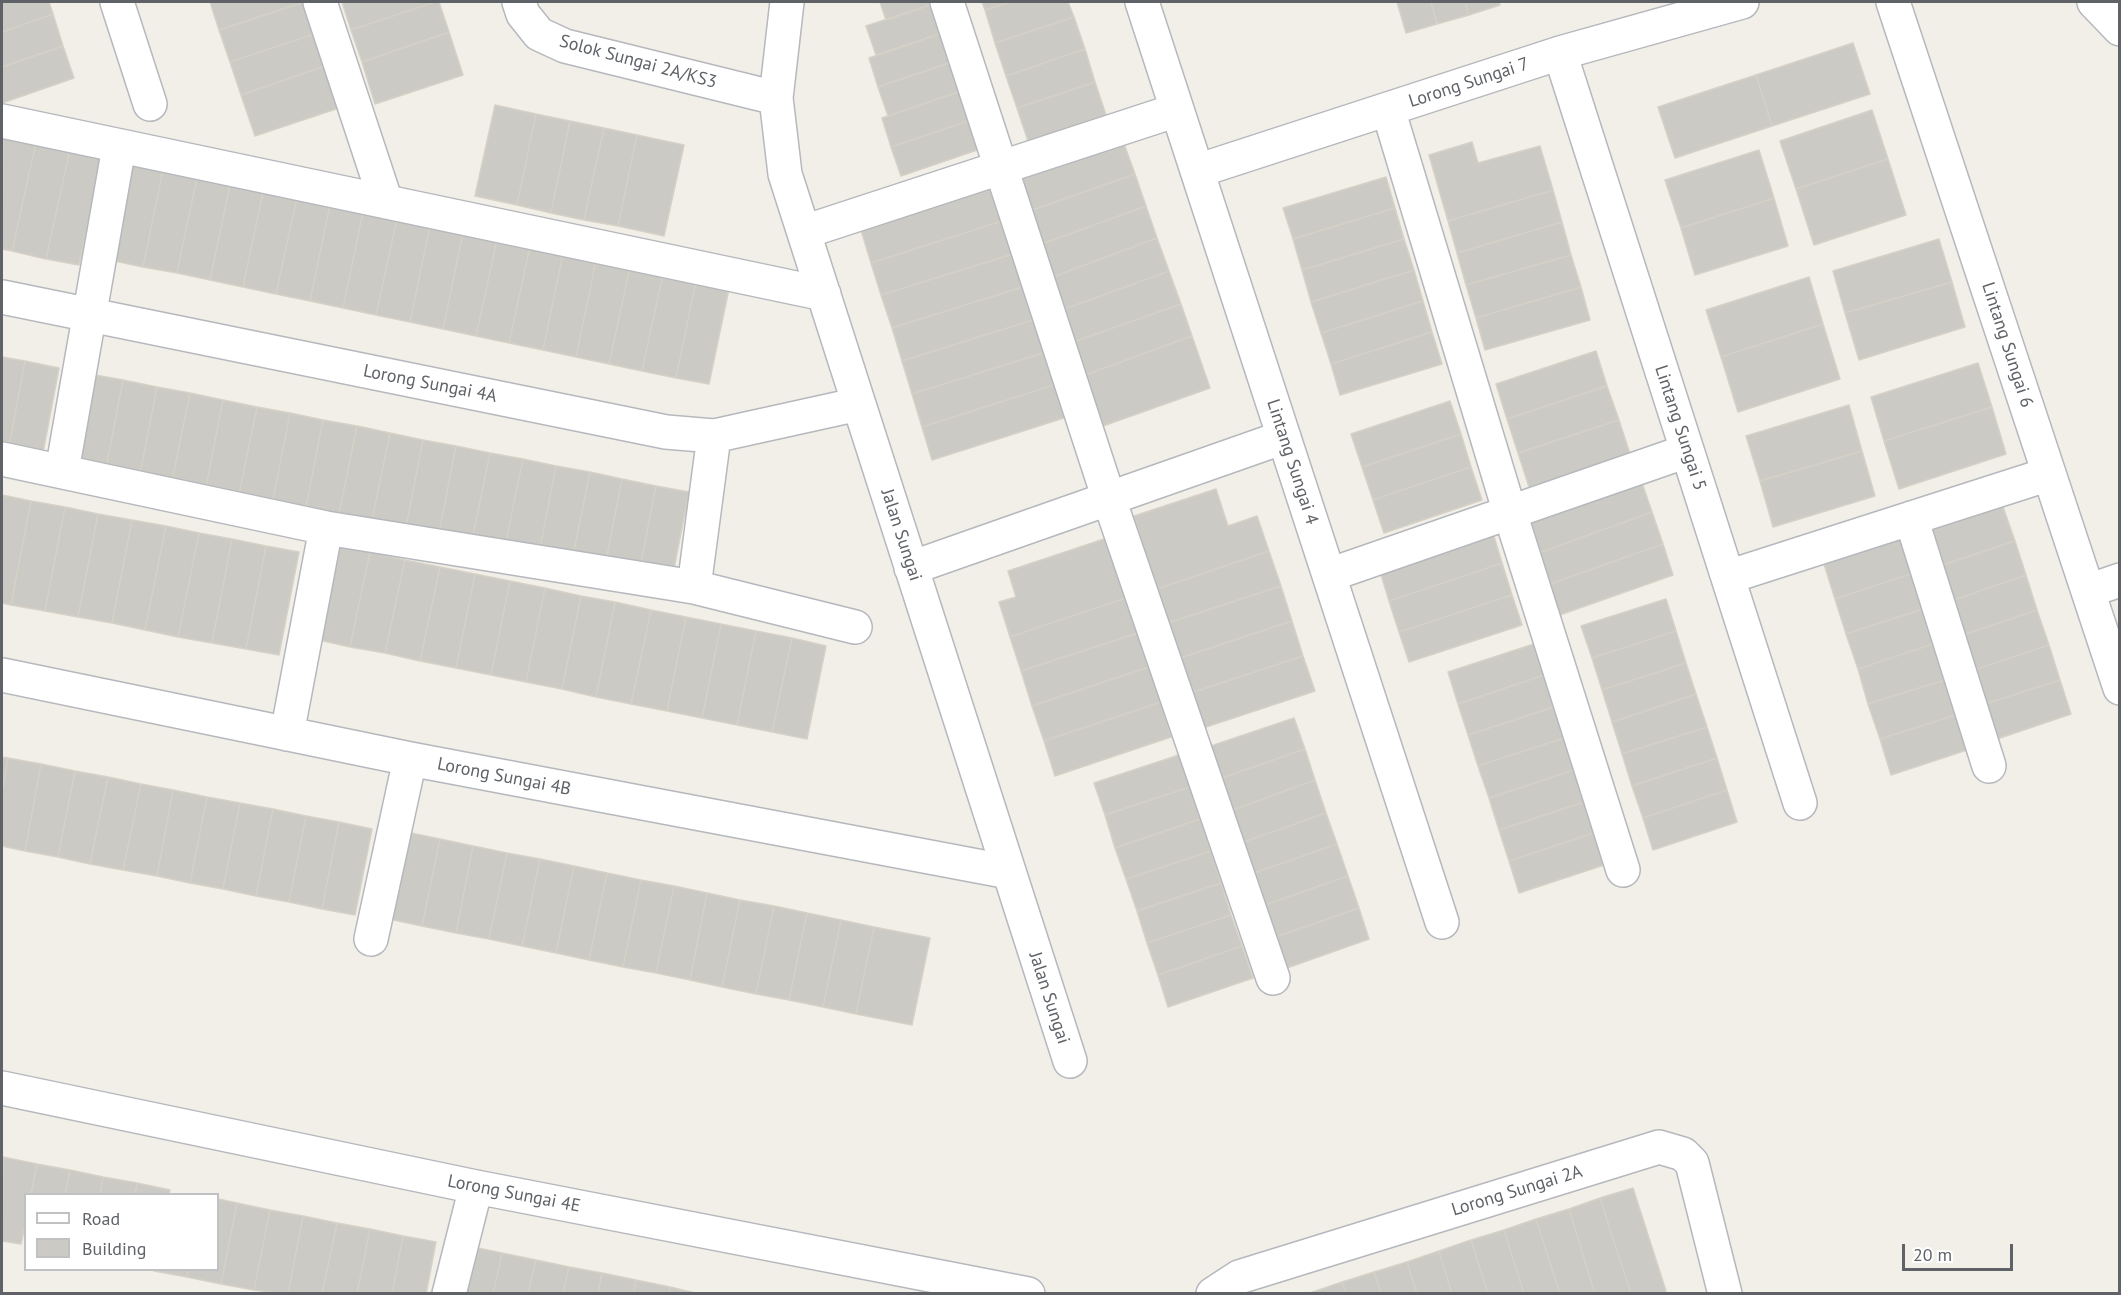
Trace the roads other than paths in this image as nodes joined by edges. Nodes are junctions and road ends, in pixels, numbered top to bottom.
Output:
1 (117, 2) edge
2 (320, 2) edge
3 (519, 2) edge
4 (788, 2) edge
5 (947, 2) edge
6 (1142, 2) edge
7 (1742, 2) edge
8 (1893, 2) edge
9 (2094, 2) edge
10 (2120, 29) edge
11 (1560, 53) junction
12 (776, 98) junction
13 (150, 104) dead end
14 (1388, 109) junction
15 (1177, 110) junction
16 (2, 122) edge
17 (119, 147) junction
18 (1002, 167) junction
19 (1197, 171) junction
20 (386, 202) junction
21 (804, 232) junction
22 (824, 294) junction
23 (2, 297) edge
24 (90, 315) junction
25 (859, 404) junction
26 (714, 435) junction
27 (1284, 437) junction
28 (1687, 451) junction
29 (2, 459) edge
30 (62, 471) junction
31 (2049, 474) junction
32 (1109, 499) junction
33 (1510, 513) junction
34 (1911, 518) junction
35 (326, 528) junction
36 (912, 568) junction
37 (1329, 575) junction
38 (1728, 577) junction
39 (2120, 580) edge
40 (694, 587) junction
41 (2088, 591) junction
42 (855, 627) dead end
43 (2, 675) edge
44 (2120, 688) edge
45 (287, 734) junction
46 (410, 759) junction
47 (1989, 766) dead end
48 (1800, 803) dead end
49 (1623, 870) dead end
50 (1009, 872) junction
51 (1442, 922) dead end
52 (371, 939) dead end
53 (1273, 978) dead end
54 (1070, 1061) dead end
55 (2, 1088) edge
56 (476, 1187) junction
57 (449, 1293) edge
58 (1028, 1293) edge
59 (1213, 1293) edge
60 (1725, 1293) edge

1 - 13 street
2 - 20 street
3 - 12 street, Solok Sungai 2A/KS3
4 - 12 street, Jalan Sungai
5 - 18 street
6 - 15 street, Lintang Sungai 4
7 - 11 street, Lorong Sungai 7
8 - 31 street, Lintang Sungai 6
9 - 10 street
11 - 14 street, Lorong Sungai 7
11 - 28 street, Lintang Sungai 5
12 - 21 street, Jalan Sungai
14 - 19 street, Lorong Sungai 7
14 - 33 street
15 - 18 street
15 - 19 street, Lintang Sungai 4
16 - 17 street
17 - 20 street
17 - 24 street
18 - 21 street
18 - 32 street
19 - 27 street, Lintang Sungai 4
20 - 22 street
21 - 22 street, Jalan Sungai
22 - 25 street, Jalan Sungai
23 - 24 street, Lorong Sungai 4A
24 - 26 street, Lorong Sungai 4A
24 - 30 street
25 - 26 street, Lorong Sungai 4A
25 - 36 street, Jalan Sungai
26 - 40 street
27 - 32 street
27 - 37 street, Lintang Sungai 4
28 - 33 street
28 - 38 street, Lintang Sungai 5
29 - 30 street
30 - 35 street
31 - 34 street
31 - 41 street, Lintang Sungai 6
32 - 36 street
32 - 53 street
33 - 37 street
33 - 49 street
34 - 38 street
34 - 47 street
35 - 40 street
35 - 45 street
36 - 50 street, Jalan Sungai
37 - 51 street, Lintang Sungai 4
38 - 48 street, Lintang Sungai 5
39 - 41 street
40 - 42 street
41 - 44 street, Lintang Sungai 6
43 - 45 street, Lorong Sungai 4B
45 - 46 street, Lorong Sungai 4B
46 - 50 street, Lorong Sungai 4B
46 - 52 street
50 - 54 street, Jalan Sungai
55 - 56 street, Lorong Sungai 4E
56 - 57 street
56 - 58 street, Lorong Sungai 4E
59 - 60 street, Lorong Sungai 2A

